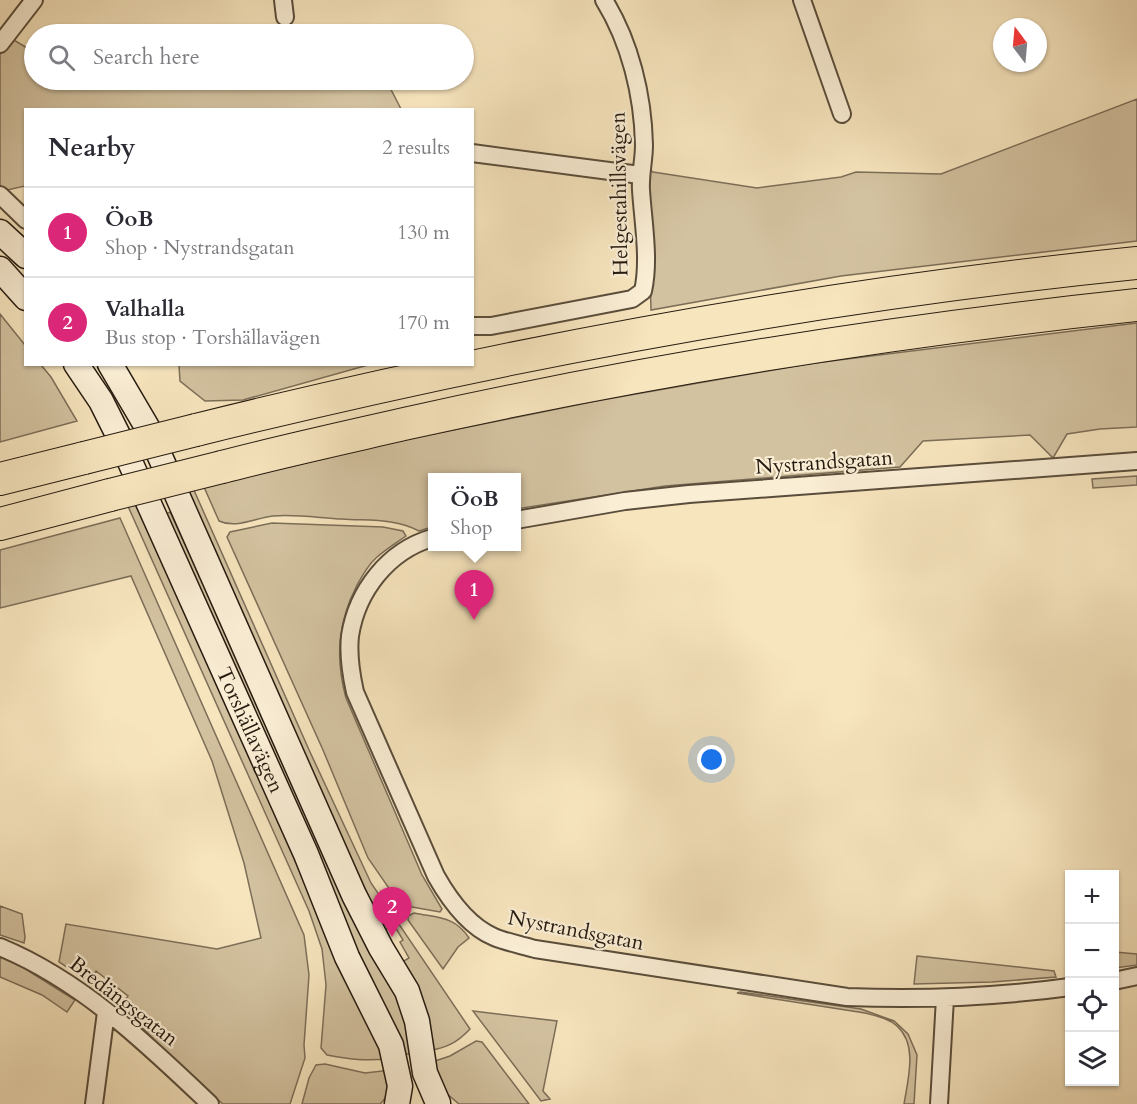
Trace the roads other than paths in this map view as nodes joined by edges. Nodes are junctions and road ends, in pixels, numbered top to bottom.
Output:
1 (34, 0) edge
2 (604, 0) edge
3 (802, 0) edge
4 (0, 44) edge
5 (842, 114) dead end
6 (474, 153) edge
7 (640, 175) junction
8 (0, 195) edge
9 (24, 218) edge
10 (0, 232) edge
11 (24, 254) edge
12 (1137, 263) edge
13 (0, 269) edge
14 (24, 296) edge
15 (1137, 305) edge
16 (474, 326) edge
17 (77, 366) edge
18 (111, 366) edge
19 (474, 366) edge
20 (474, 366) edge
21 (1137, 461) edge
22 (0, 479) edge
23 (521, 519) edge
24 (0, 524) edge
25 (428, 540) edge
26 (0, 947) edge
27 (1137, 976) edge
28 (1119, 980) edge
29 (1065, 987) edge
30 (945, 998) junction
31 (106, 1012) junction
32 (94, 1104) edge
33 (210, 1104) edge
34 (397, 1104) edge
35 (402, 1104) edge
36 (439, 1104) edge
37 (939, 1104) edge

1 - 4 street
2 - 7 street, Helgestahillsvägen
3 - 5 street
6 - 7 street
7 - 16 street, Helgestahillsvägen
8 - 9 street
10 - 11 main road
12 - 19 highway, bridge
13 - 14 main road
15 - 24 highway, bridge
17 - 34 main road, Torshällavägen
18 - 36 main road, Torshällavägen
20 - 22 highway, bridge
21 - 23 street, Nystrandsgatan
25 - 30 street, Nystrandsgatan
26 - 31 street, Bredängsgatan
27 - 28 street
29 - 30 street, Nystrandsgatan
30 - 37 street
31 - 32 street
31 - 33 street, Bredängsgatan
35 - 36 main road

